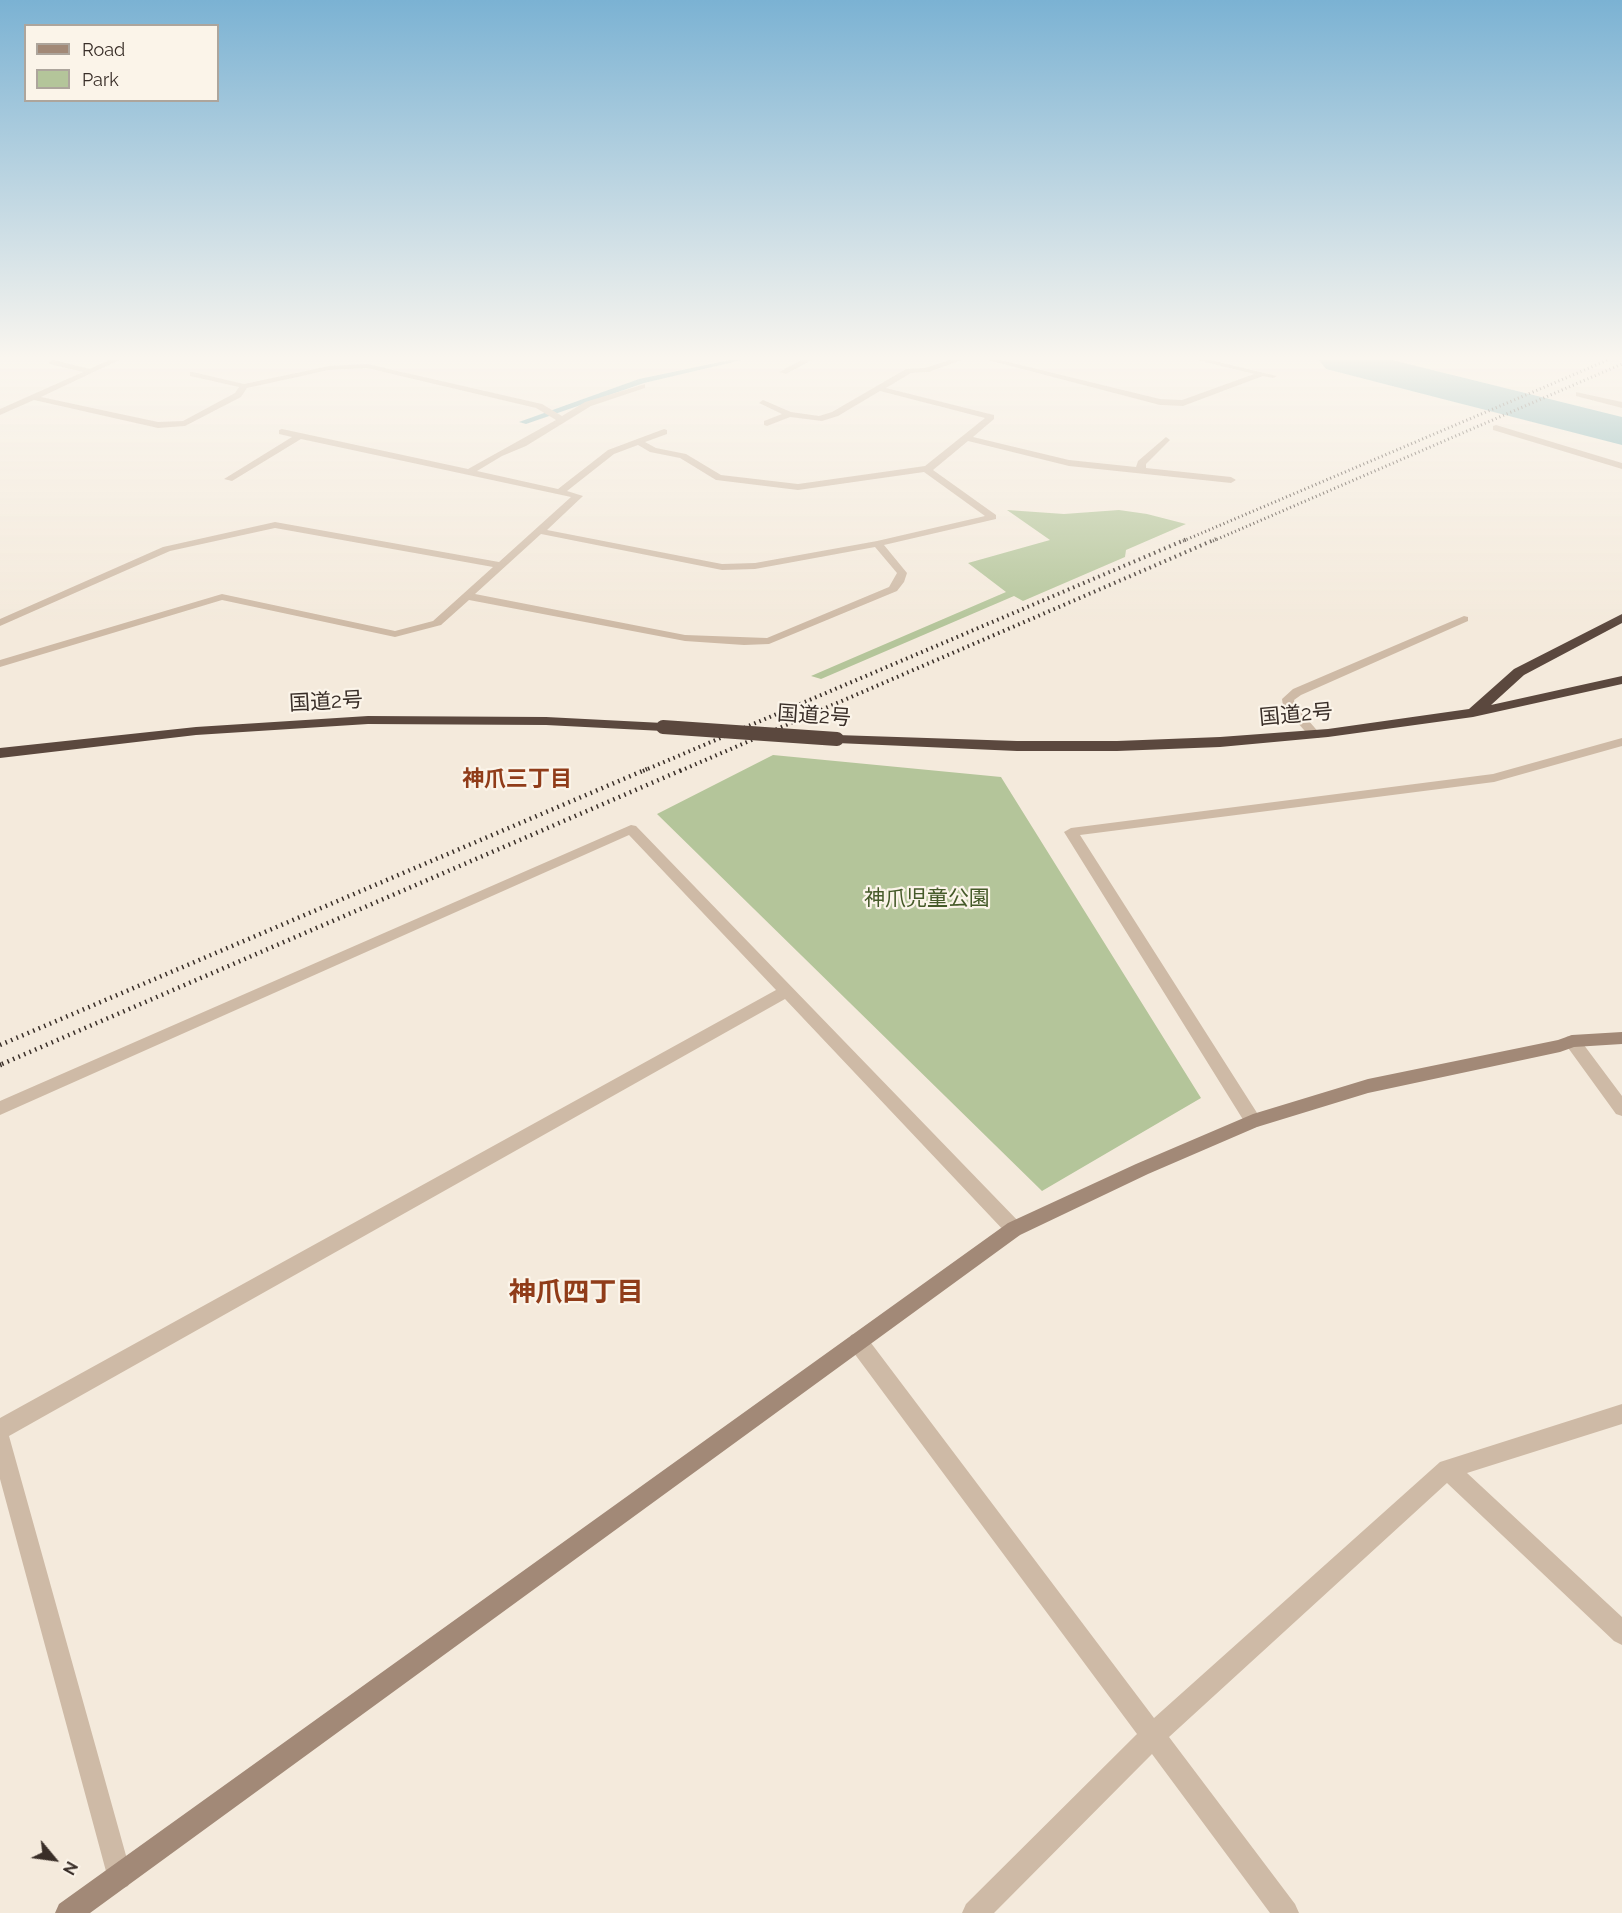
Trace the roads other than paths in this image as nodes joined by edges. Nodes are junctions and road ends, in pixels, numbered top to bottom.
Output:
1 (277, 449) edge
2 (362, 449) edge
3 (509, 449) edge
4 (617, 449) edge
5 (652, 449) edge
6 (953, 449) edge
7 (1013, 449) edge
8 (1156, 449) edge
9 (1567, 449) edge
10 (1622, 466) edge
11 (926, 470) junction
12 (1141, 471) junction
13 (470, 472) junction
14 (229, 479) dead end
15 (1231, 480) dead end
16 (560, 492) junction
17 (539, 531) junction
18 (877, 544) junction
19 (500, 565) junction
20 (467, 596) junction
21 (1622, 618) edge
22 (1464, 619) dead end
23 (0, 623) edge
24 (0, 663) edge
25 (1622, 680) edge
26 (1473, 713) junction
27 (1315, 735) junction
28 (1622, 742) edge
29 (0, 753) edge
30 (787, 991) junction
31 (1622, 1038) edge
32 (1572, 1041) junction
33 (0, 1108) edge
34 (1622, 1109) edge
35 (1253, 1121) junction
36 (1014, 1229) junction
37 (858, 1342) junction
38 (1622, 1414) edge
39 (0, 1429) edge
40 (0, 1440) edge
41 (1447, 1469) junction
42 (1622, 1633) edge
43 (1152, 1736) junction
44 (119, 1877) junction
45 (68, 1913) edge
46 (975, 1913) edge
47 (1286, 1913) edge

1 - 14 street
2 - 13 street
3 - 13 street
4 - 16 street
5 - 11 street
6 - 11 street
7 - 12 street
8 - 12 street
9 - 10 street
11 - 18 street
12 - 15 street
13 - 16 street
16 - 17 street
17 - 18 street
17 - 19 street
18 - 20 street
19 - 20 street
19 - 23 street
20 - 24 street
21 - 26 highway
22 - 27 street
25 - 26 highway, 国道2号
26 - 27 highway, 国道2号
27 - 29 highway, 国道2号, bridge
28 - 35 street
30 - 33 street
30 - 36 street
30 - 39 street
31 - 32 street
32 - 34 street
32 - 35 street
35 - 36 street
36 - 37 street
37 - 43 street
37 - 44 street
38 - 41 street
40 - 44 street
41 - 42 street
41 - 43 street
43 - 46 street
43 - 47 street
44 - 45 street

